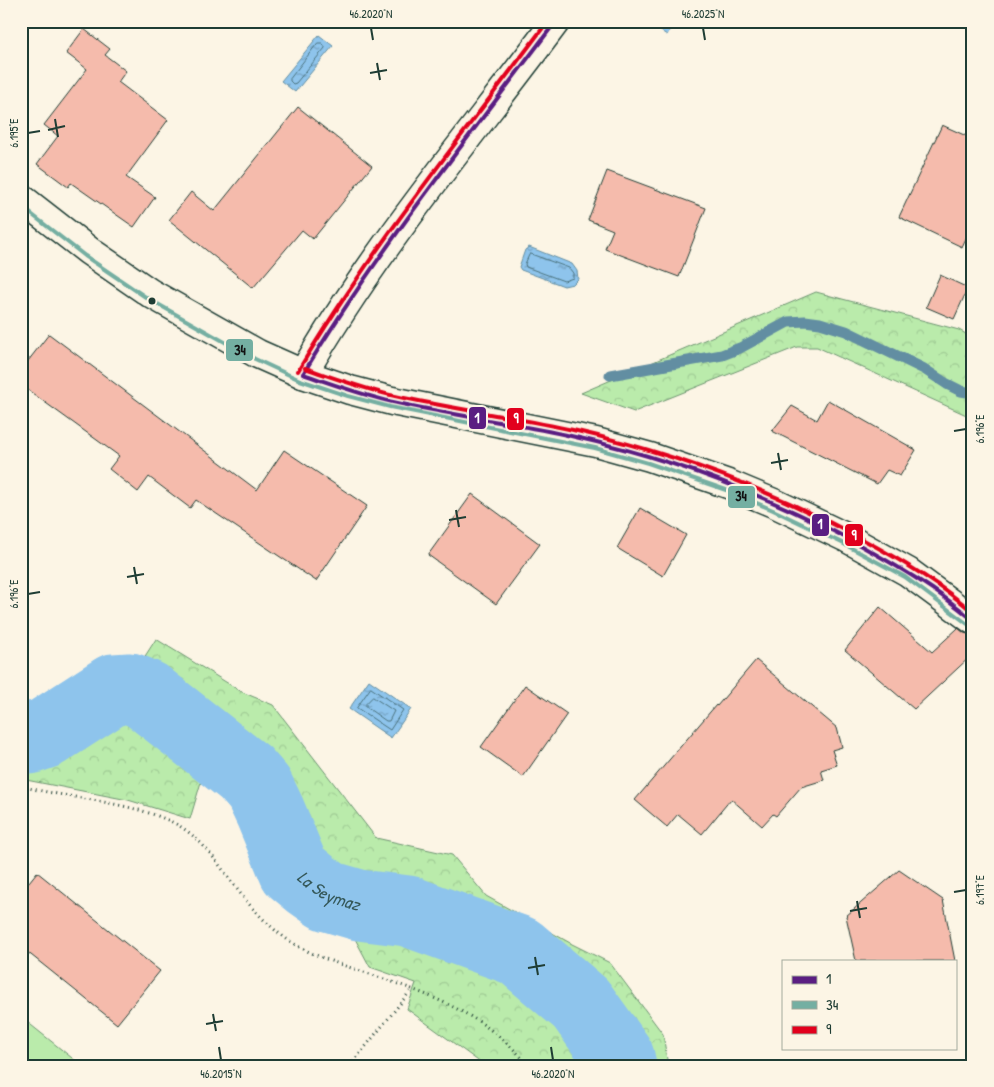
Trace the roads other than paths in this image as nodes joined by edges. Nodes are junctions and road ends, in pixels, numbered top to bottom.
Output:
1 (556, 21) edge
2 (21, 198) edge
3 (303, 374) junction
4 (973, 620) edge

1 - 3 street
2 - 3 street
3 - 4 street

